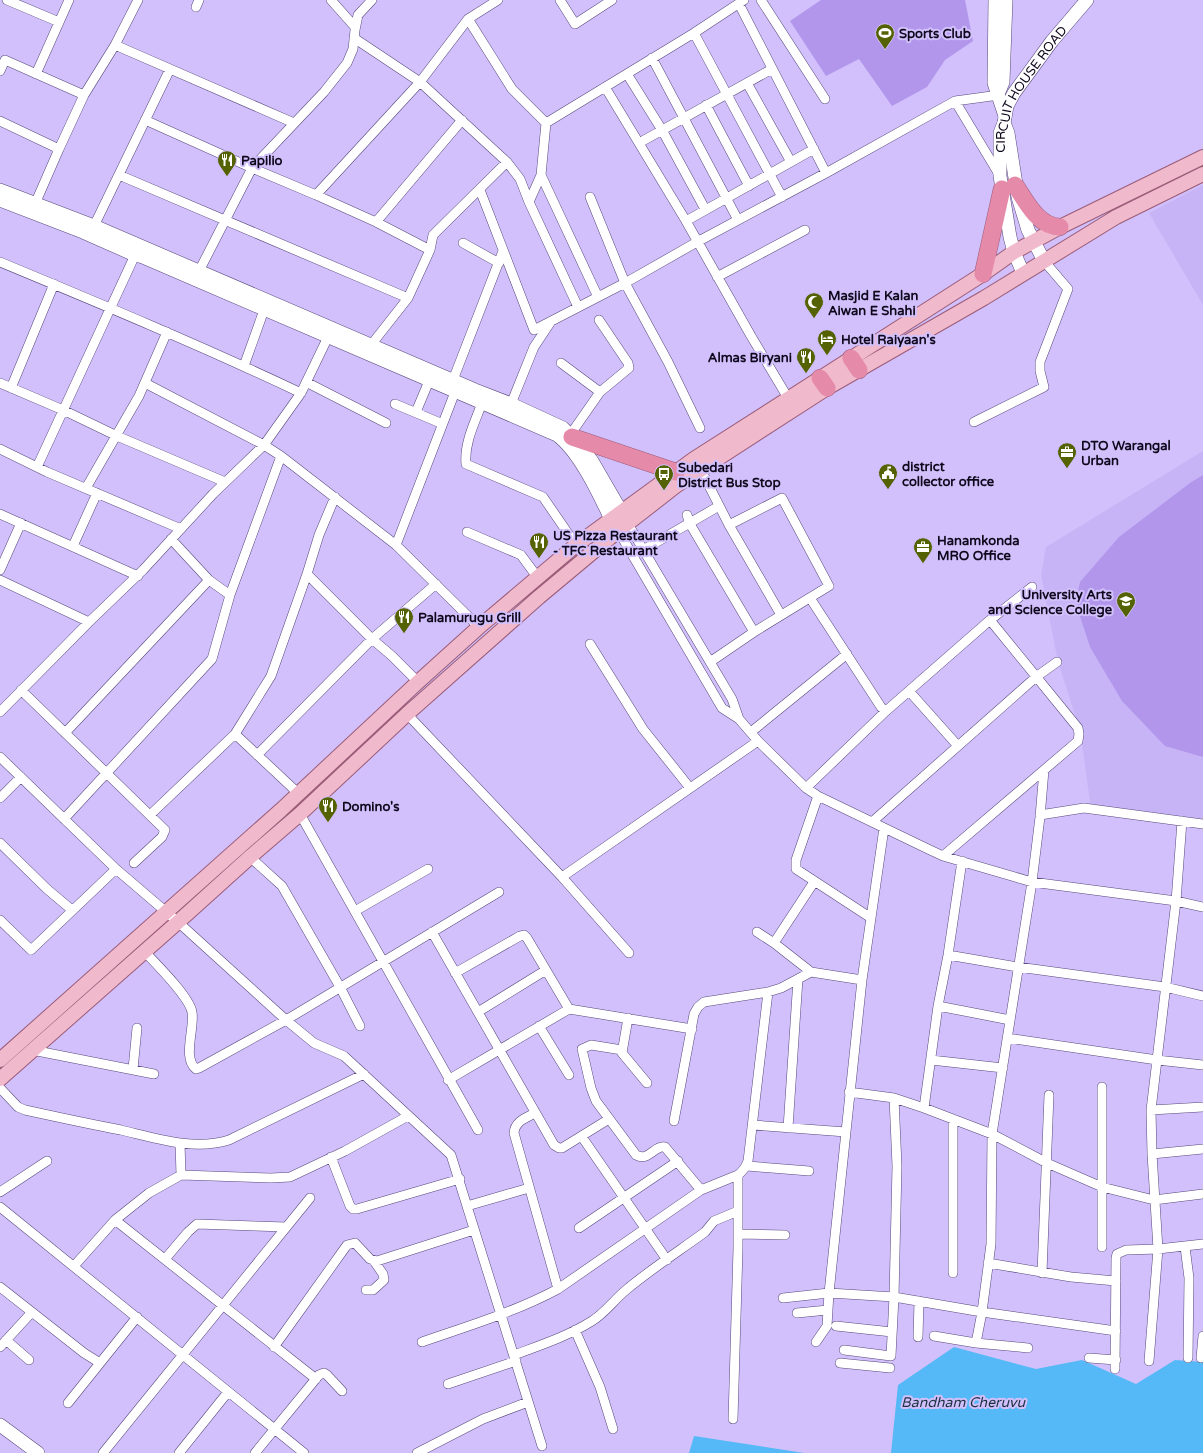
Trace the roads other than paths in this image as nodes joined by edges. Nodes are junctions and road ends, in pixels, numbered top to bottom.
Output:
1 (7, 0) edge
2 (69, 0) edge
3 (138, 0) edge
4 (331, 0) edge
5 (372, 0) edge
6 (498, 0) edge
7 (560, 0) edge
8 (612, 0) edge
9 (761, 0) edge
10 (995, 0) edge
11 (1006, 0) edge
12 (1087, 0) edge
13 (741, 2) edge
14 (468, 19) junction
15 (59, 22) junction
16 (355, 27) junction
17 (694, 33) junction
18 (354, 38) junction
19 (115, 46) junction
20 (652, 58) junction
21 (170, 69) junction
22 (772, 69) junction
23 (0, 71) edge
24 (36, 74) junction
25 (628, 74) junction
26 (420, 82) junction
27 (747, 83) junction
28 (605, 87) junction
29 (726, 93) junction
30 (84, 95) junction
31 (998, 95) junction
32 (825, 99) dead end
33 (955, 101) junction
34 (706, 105) junction
35 (684, 118) junction
36 (146, 120) junction
37 (462, 120) junction
38 (1004, 120) junction
39 (0, 121) edge
40 (294, 123) junction
41 (546, 123) junction
42 (662, 130) junction
43 (639, 143) junction
44 (59, 149) junction
45 (814, 150) junction
46 (1203, 157) edge
47 (507, 162) junction
48 (791, 162) junction
49 (252, 168) junction
50 (826, 173) junction
51 (770, 174) junction
52 (1203, 174) edge
53 (119, 175) junction
54 (541, 175) junction
55 (1006, 183) junction
56 (749, 186) junction
57 (0, 190) edge
58 (480, 190) junction
59 (316, 195) junction
60 (590, 197) dead end
61 (782, 197) junction
62 (727, 198) junction
63 (0, 200) edge
64 (529, 202) junction
65 (35, 204) junction
66 (705, 210) junction
67 (225, 219) junction
68 (738, 220) junction
69 (686, 221) junction
70 (376, 222) junction
71 (94, 226) junction
72 (1060, 227) junction
73 (805, 230) dead end
74 (697, 242) junction
75 (1034, 242) junction
76 (463, 243) dead end
77 (430, 250) junction
78 (503, 251) junction
79 (1014, 252) junction
80 (135, 255) junction
81 (1044, 261) junction
82 (0, 262) edge
83 (499, 263) junction
84 (1023, 273) junction
85 (983, 274) junction
86 (197, 275) junction
87 (717, 277) junction
88 (625, 283) junction
89 (54, 284) junction
90 (598, 297) junction
91 (408, 298) junction
92 (578, 307) junction
93 (111, 308) junction
94 (264, 310) junction
95 (599, 320) dead end
96 (552, 321) junction
97 (167, 332) junction
98 (328, 337) junction
99 (371, 345) junction
100 (561, 363) dead end
101 (855, 364) junction
102 (244, 366) junction
103 (428, 381) junction
104 (306, 382) junction
105 (0, 383) edge
106 (145, 383) junction
107 (824, 383) junction
108 (454, 386) junction
109 (11, 388) junction
110 (600, 392) junction
111 (301, 393) junction
112 (788, 398) junction
113 (482, 403) junction
114 (395, 404) dead end
115 (511, 404) junction
116 (63, 410) junction
117 (416, 412) junction
118 (438, 422) dead end
119 (974, 422) dead end
120 (386, 423) dead end
121 (700, 428) dead end
122 (117, 436) junction
123 (571, 436) junction
124 (264, 445) junction
125 (0, 449) edge
126 (281, 456) junction
127 (37, 466) junction
128 (701, 470) junction
129 (676, 472) junction
130 (225, 482) junction
131 (86, 488) junction
132 (97, 493) junction
133 (335, 497) junction
134 (719, 506) junction
135 (0, 514) edge
136 (688, 519) junction
137 (619, 521) junction
138 (21, 523) junction
139 (729, 525) junction
140 (181, 529) junction
141 (467, 532) dead end
142 (171, 540) junction
143 (396, 545) junction
144 (576, 545) junction
145 (73, 546) junction
146 (643, 550) junction
147 (0, 570) edge
148 (307, 574) junction
149 (138, 576) junction
150 (538, 578) junction
151 (0, 580) edge
152 (209, 580) junction
153 (436, 584) junction
154 (1032, 587) dead end
155 (230, 595) junction
156 (810, 598) junction
157 (781, 615) junction
158 (990, 620) junction
159 (89, 622) junction
160 (479, 627) junction
161 (754, 632) junction
162 (372, 640) junction
163 (590, 644) dead end
164 (847, 654) junction
165 (710, 662) junction
166 (1057, 662) dead end
167 (1036, 677) junction
168 (418, 682) junction
169 (21, 690) junction
170 (910, 691) junction
171 (886, 711) junction
172 (0, 712) edge
173 (407, 714) junction
174 (739, 719) junction
175 (751, 732) junction
176 (65, 733) junction
177 (235, 734) junction
178 (758, 740) junction
179 (958, 746) junction
180 (257, 755) junction
181 (0, 757) edge
182 (1044, 770) junction
183 (107, 774) junction
184 (21, 777) junction
185 (690, 788) junction
186 (806, 788) junction
187 (299, 794) junction
188 (818, 796) junction
189 (0, 798) edge
190 (300, 814) junction
191 (1040, 815) junction
192 (150, 816) junction
193 (64, 819) junction
194 (1182, 821) junction
195 (872, 822) junction
196 (1203, 824) edge
197 (884, 828) junction
198 (0, 843) edge
199 (943, 856) junction
200 (250, 857) junction
201 (962, 861) junction
202 (134, 863) dead end
203 (116, 869) junction
204 (428, 869) dead end
205 (562, 877) junction
206 (814, 882) junction
207 (1032, 882) junction
208 (499, 892) dead end
209 (1176, 901) junction
210 (1203, 907) edge
211 (72, 910) junction
212 (355, 911) junction
213 (167, 913) junction
214 (871, 918) junction
215 (0, 920) edge
216 (178, 922) junction
217 (432, 932) junction
218 (757, 932) dead end
219 (774, 942) junction
220 (144, 951) junction
221 (629, 953) dead end
222 (948, 955) junction
223 (383, 961) junction
224 (1018, 967) junction
225 (546, 970) junction
226 (811, 972) junction
227 (455, 973) junction
228 (798, 979) junction
229 (862, 980) junction
230 (340, 987) junction
231 (1165, 987) junction
232 (768, 992) junction
233 (1203, 996) edge
234 (938, 1006) junction
235 (568, 1008) junction
236 (478, 1012) junction
237 (628, 1018) junction
238 (286, 1020) junction
239 (1010, 1020) junction
240 (360, 1026) dead end
241 (539, 1026) junction
242 (137, 1028) dead end
243 (692, 1029) junction
244 (1008, 1038) junction
245 (500, 1049) junction
246 (32, 1050) junction
247 (622, 1050) junction
248 (0, 1060) edge
249 (931, 1060) junction
250 (1157, 1060) junction
251 (1203, 1065) edge
252 (1002, 1068) junction
253 (132, 1069) junction
254 (154, 1074) dead end
255 (364, 1074) junction
256 (569, 1075) dead end
257 (0, 1079) edge
258 (448, 1080) junction
259 (647, 1083) dead end
260 (1102, 1087) dead end
261 (0, 1088) edge
262 (849, 1092) junction
263 (1049, 1095) dead end
264 (894, 1098) junction
265 (1203, 1107) edge
266 (924, 1108) junction
267 (1151, 1110) junction
268 (535, 1113) junction
269 (408, 1116) junction
270 (953, 1119) junction
271 (609, 1120) junction
272 (674, 1121) dead end
273 (753, 1125) junction
274 (788, 1128) junction
275 (478, 1130) dead end
276 (846, 1132) junction
277 (992, 1134) junction
278 (582, 1136) junction
279 (180, 1143) junction
280 (1203, 1148) edge
281 (1152, 1154) junction
282 (331, 1157) junction
283 (47, 1161) dead end
284 (678, 1162) junction
285 (1047, 1163) junction
286 (747, 1166) junction
287 (810, 1171) dead end
288 (181, 1175) junction
289 (738, 1175) junction
290 (460, 1180) junction
291 (1102, 1187) junction
292 (530, 1188) junction
293 (701, 1190) junction
294 (0, 1192) edge
295 (1203, 1194) edge
296 (310, 1198) dead end
297 (624, 1198) junction
298 (1154, 1200) junction
299 (467, 1206) junction
300 (0, 1207) edge
301 (738, 1212) junction
302 (115, 1220) junction
303 (286, 1228) junction
304 (579, 1228) dead end
305 (646, 1229) junction
306 (474, 1230) junction
307 (738, 1234) junction
308 (785, 1235) dead end
309 (1203, 1244) edge
310 (1102, 1247) dead end
311 (1186, 1247) junction
312 (1158, 1249) junction
313 (165, 1259) junction
314 (667, 1260) junction
315 (374, 1261) junction
316 (988, 1263) junction
317 (74, 1266) junction
318 (953, 1273) dead end
319 (1042, 1273) junction
320 (1116, 1281) junction
321 (0, 1287) edge
322 (558, 1289) junction
323 (366, 1290) dead end
324 (829, 1293) junction
325 (894, 1297) junction
326 (783, 1298) dead end
327 (919, 1301) junction
328 (222, 1305) junction
329 (828, 1310) junction
330 (32, 1312) junction
331 (982, 1312) junction
332 (797, 1313) dead end
333 (500, 1315) junction
334 (137, 1317) junction
335 (836, 1326) dead end
336 (575, 1330) junction
337 (1116, 1331) junction
338 (892, 1332) junction
339 (934, 1336) dead end
340 (1203, 1336) edge
341 (918, 1337) dead end
342 (422, 1342) dead end
343 (816, 1342) dead end
344 (976, 1343) junction
345 (3, 1344) edge
346 (274, 1346) junction
347 (1028, 1348) dead end
348 (844, 1350) dead end
349 (183, 1355) junction
350 (891, 1356) junction
351 (515, 1358) junction
352 (1089, 1358) dead end
353 (1188, 1358) dead end
354 (1202, 1358) dead end
355 (29, 1360) dead end
356 (1149, 1361) dead end
357 (100, 1363) junction
358 (840, 1363) dead end
359 (316, 1379) junction
360 (448, 1384) dead end
361 (342, 1391) dead end
362 (228, 1392) junction
363 (528, 1402) junction
364 (68, 1403) dead end
365 (733, 1419) dead end
366 (0, 1425) edge
367 (275, 1429) junction
368 (613, 1430) dead end
369 (0, 1435) edge
370 (542, 1446) dead end
371 (24, 1453) edge
372 (38, 1453) edge
373 (103, 1453) edge
374 (179, 1453) edge
375 (255, 1453) edge
376 (304, 1453) edge
377 (417, 1453) edge

1 - 15 street
2 - 15 street
3 - 19 street
4 - 16 street
5 - 16 street
6 - 14 street
7 - 8 street
9 - 32 street
10 - 31 street
11 - 31 street
12 - 38 street, CIRCUIT HOUSE ROAD
13 - 17 street
13 - 22 street
14 - 26 street
14 - 41 street
15 - 24 street
16 - 18 street
17 - 20 street
17 - 29 street
18 - 26 street
18 - 40 street
19 - 21 street
19 - 30 street
20 - 25 street
20 - 35 street
21 - 36 street
21 - 40 street
22 - 27 street
22 - 45 street
23 - 24 street
24 - 30 street
25 - 28 street
25 - 42 street
26 - 37 street
26 - 59 street
27 - 29 street
27 - 48 street
28 - 41 street
28 - 43 street
29 - 34 street
29 - 51 street
30 - 44 street
31 - 33 street
31 - 38 street
33 - 50 street
33 - 55 street
34 - 35 street
34 - 56 street
35 - 42 street
35 - 62 street
36 - 49 street
36 - 53 street
37 - 47 street
37 - 70 street
38 - 55 street
38 - 55 street, CIRCUIT HOUSE ROAD
39 - 44 street
40 - 49 street
41 - 54 street
42 - 43 street
42 - 66 street
43 - 69 street
44 - 65 street
45 - 48 street
45 - 50 street
46 - 72 main road
47 - 58 street
47 - 64 street
48 - 51 street
49 - 59 street
49 - 67 street
50 - 61 street
51 - 56 street
51 - 61 street
52 - 81 main road
53 - 67 street
53 - 71 street
54 - 64 street
54 - 90 street
55 - 72 highway
55 - 75 street
55 - 79 street
55 - 85 highway
56 - 62 street
57 - 65 street
58 - 77 street
58 - 78 street
59 - 70 street
60 - 88 street
61 - 68 street
62 - 66 street
62 - 68 street
63 - 80 street
64 - 92 street
65 - 71 street
66 - 69 street
67 - 86 street
67 - 91 street
68 - 74 street
69 - 74 street
70 - 77 street
71 - 86 street
72 - 75 main road
73 - 87 street
74 - 87 street
74 - 88 street
75 - 79 main road
75 - 81 street
76 - 83 street
77 - 91 street
78 - 83 street
78 - 96 street
79 - 84 street
79 - 85 main road
80 - 86 street
80 - 93 street
81 - 84 main road
81 - 119 street
82 - 89 street
83 - 108 street
84 - 101 main road
85 - 101 main road
86 - 94 street
86 - 99 street
87 - 112 street
88 - 90 street
88 - 121 street
89 - 93 street
89 - 109 street
90 - 92 street
91 - 99 street
92 - 96 street
93 - 97 street
93 - 116 street
94 - 98 street
94 - 102 street
95 - 110 street
96 - 115 street
97 - 102 street
97 - 106 street
98 - 103 street
98 - 104 street
99 - 108 street
100 - 110 street
101 - 107 main road
102 - 111 street
103 - 108 street
103 - 117 street
104 - 111 street
104 - 120 street
105 - 109 street
106 - 122 street
106 - 124 street
107 - 112 main road
107 - 128 main road
108 - 113 street
108 - 115 street
108 - 143 street
109 - 116 street
110 - 123 street
111 - 124 street
112 - 129 main road
113 - 137 street
113 - 144 street
114 - 117 street
115 - 123 street
116 - 122 street
116 - 127 street
117 - 118 street
122 - 130 street
122 - 131 street
123 - 129 highway
123 - 137 street
124 - 126 street
124 - 130 street
125 - 127 street
126 - 133 street
126 - 155 street
127 - 131 street
128 - 134 street
128 - 137 main road
129 - 137 main road
130 - 140 street
131 - 132 street
132 - 140 street
132 - 145 street
133 - 143 street
133 - 148 street
134 - 136 street
134 - 139 street
135 - 138 street
136 - 146 street
136 - 161 street
137 - 144 main road
137 - 146 street
137 - 173 main road
137 - 174 street
138 - 145 street
138 - 147 street
139 - 156 street
139 - 157 street
140 - 142 street
141 - 150 street
142 - 149 street
142 - 152 street
143 - 153 street
144 - 150 main road
145 - 149 street
146 - 165 street
148 - 162 street
148 - 177 street
149 - 159 street
150 - 160 main road
151 - 159 street
152 - 155 street
152 - 176 street
153 - 160 street
153 - 162 street
154 - 158 street
155 - 183 street
156 - 157 street
156 - 164 street
157 - 161 street
158 - 167 street
158 - 170 street
159 - 169 street
160 - 168 main road
161 - 165 street
162 - 168 street
162 - 180 street
163 - 185 street
164 - 171 street
164 - 175 street
165 - 174 street
166 - 167 street
167 - 179 street
167 - 182 street
168 - 187 main road
169 - 172 street
169 - 176 street
170 - 171 street
170 - 179 street
171 - 186 street
173 - 190 main road
173 - 205 street
174 - 175 street
175 - 178 street
176 - 183 street
177 - 180 street
177 - 192 street
178 - 185 street
178 - 186 street
179 - 195 street
180 - 187 street
181 - 184 street
182 - 191 street
182 - 199 street
183 - 192 street
183 - 193 street
184 - 189 street
184 - 193 street
185 - 205 street
186 - 188 street
187 - 213 main road
188 - 195 street
188 - 206 street
190 - 200 main road
190 - 212 street
191 - 194 street
191 - 207 street
192 - 202 street
193 - 203 street
194 - 196 street
194 - 209 street
195 - 197 street
197 - 199 street
197 - 214 street
198 - 211 street
199 - 201 street
200 - 216 main road
200 - 230 street
201 - 207 street
201 - 222 street
203 - 211 street
203 - 213 street
204 - 212 street
205 - 221 street
206 - 214 street
206 - 219 street
207 - 209 street
207 - 224 street
208 - 217 street
209 - 210 street
209 - 231 street
211 - 215 street
212 - 223 street
213 - 216 street
213 - 248 main road
214 - 229 street
216 - 220 main road
216 - 238 street
217 - 223 street
217 - 227 street
218 - 219 street
219 - 226 street
220 - 238 street
220 - 246 main road
222 - 224 street
222 - 234 street
223 - 230 street
223 - 258 street
224 - 231 street
224 - 239 street
225 - 227 street
225 - 235 street
225 - 236 street
226 - 228 street
226 - 229 street
227 - 236 street
228 - 232 street
228 - 274 street
229 - 262 street
230 - 238 street
230 - 240 street
231 - 233 street
231 - 250 street
232 - 243 street
232 - 273 street
234 - 239 street
234 - 249 street
235 - 237 street
235 - 241 street
236 - 245 street
237 - 243 street
237 - 247 street
238 - 255 street
239 - 244 street
241 - 245 street
241 - 256 street
242 - 253 street
243 - 272 street
244 - 250 street
244 - 252 street
245 - 258 street
245 - 268 street
246 - 253 street
246 - 257 main road
247 - 259 street
247 - 271 street
249 - 252 street
249 - 266 street
250 - 251 street
250 - 267 street
252 - 277 street
253 - 254 street
255 - 269 street
255 - 279 street
258 - 275 street
260 - 291 street
261 - 279 street
262 - 264 street
262 - 276 street
263 - 285 street
264 - 266 street
264 - 325 street
265 - 267 street
266 - 270 street
267 - 281 street
268 - 278 street
268 - 292 street
269 - 282 street
269 - 290 street
270 - 277 street
270 - 318 street
271 - 278 street
271 - 284 street
273 - 274 street
273 - 286 street
274 - 276 street
276 - 324 street
277 - 285 street
277 - 316 street
278 - 297 street
279 - 288 street
280 - 281 street
281 - 298 street
282 - 288 street
282 - 290 street
283 - 294 street
284 - 293 street
284 - 297 street
285 - 291 street
285 - 319 street
286 - 287 street
286 - 289 street
288 - 302 street
289 - 293 street
289 - 301 street
290 - 299 street
291 - 298 street
291 - 310 street
292 - 299 street
292 - 322 street
293 - 305 street
295 - 298 street
296 - 303 street
297 - 304 street
297 - 305 street
298 - 312 street
299 - 306 street
300 - 317 street
301 - 307 street
301 - 314 street
302 - 313 street
302 - 317 street
303 - 313 street
303 - 328 street
305 - 314 street
305 - 322 street
306 - 315 street
306 - 333 street
307 - 308 street
307 - 365 street
309 - 311 street
311 - 312 street
311 - 353 street
312 - 320 street
312 - 356 street
313 - 328 street
314 - 336 street
315 - 323 street
315 - 346 street
316 - 319 street
316 - 331 street
317 - 334 street
319 - 320 street
320 - 337 street
321 - 330 street
322 - 333 street
324 - 325 street
324 - 326 street
324 - 329 street
325 - 327 street
325 - 338 street
327 - 331 street
327 - 341 street
328 - 346 street
328 - 349 street
329 - 332 street
329 - 343 street
330 - 345 street
330 - 357 street
331 - 337 street
331 - 344 street
333 - 342 street
333 - 351 street
334 - 349 street
334 - 357 street
335 - 338 street
336 - 351 street
336 - 368 street
337 - 352 street
338 - 350 street
339 - 344 street
340 - 354 street
344 - 347 street
345 - 355 street
346 - 359 street
348 - 350 street
349 - 362 street
349 - 373 street
350 - 358 street
351 - 360 street
351 - 363 street
357 - 364 street
359 - 361 street
359 - 367 street
362 - 367 street
362 - 374 street
363 - 370 street
363 - 377 street
366 - 372 street
367 - 375 street
367 - 376 street
369 - 371 street

